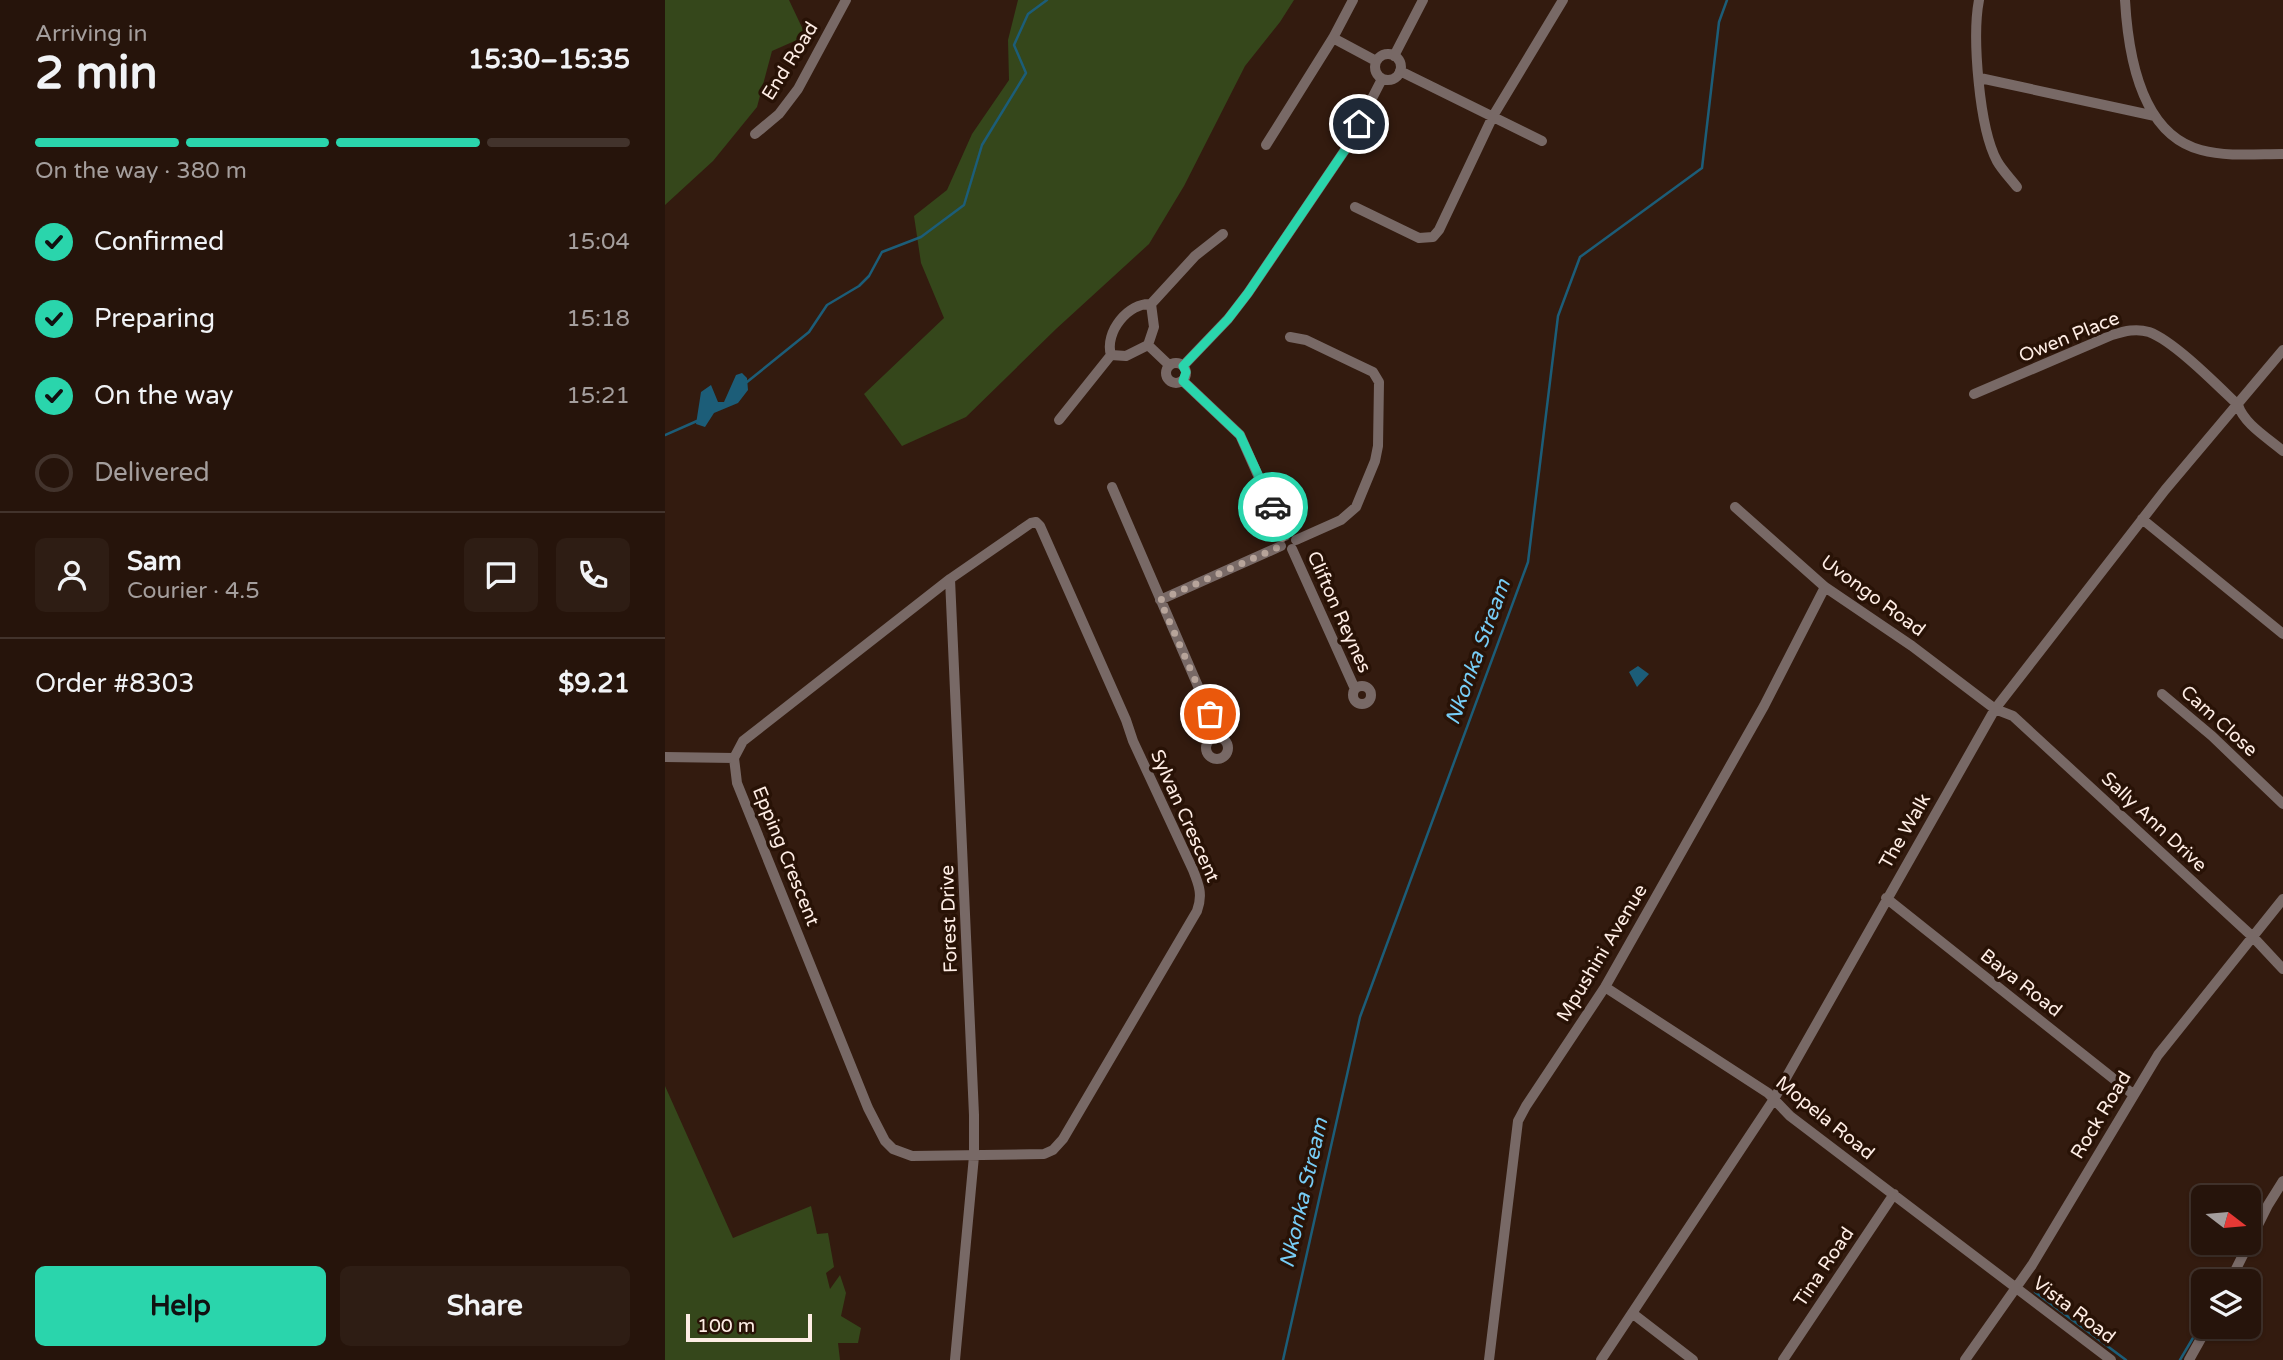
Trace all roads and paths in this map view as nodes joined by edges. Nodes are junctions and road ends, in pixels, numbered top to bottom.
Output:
1 (846, 0) edge
2 (1353, 0) edge
3 (1423, 0) edge
4 (1563, 0) edge
5 (1979, 0) edge
6 (2125, 0) edge
7 (1333, 38) junction
8 (1394, 56) junction
9 (1376, 61) junction
10 (1400, 71) junction
11 (1980, 78) junction
12 (1382, 79) junction
13 (1493, 116) junction
14 (2155, 116) junction
15 (755, 134) dead end
16 (1542, 141) dead end
17 (1266, 145) dead end
18 (2283, 154) edge
19 (2017, 187) dead end
20 (1355, 207) dead end
21 (1223, 234) dead end
22 (1151, 303) junction
23 (1290, 338) dead end
24 (1148, 345) junction
25 (2283, 350) edge
26 (1111, 355) junction
27 (1169, 366) junction
28 (1183, 366) junction
29 (1183, 381) junction
30 (1974, 394) dead end
31 (2238, 405) junction
32 (1059, 420) dead end
33 (2283, 451) edge
34 (1112, 488) dead end
35 (1735, 507) dead end
36 (2142, 519) junction
37 (1288, 543) junction
38 (950, 579) junction
39 (1825, 587) junction
40 (1160, 600) junction
41 (2283, 635) edge
42 (1355, 689) dead end
43 (2162, 694) dead end
44 (1995, 709) junction
45 (1215, 736) dead end
46 (665, 757) edge
47 (734, 758) junction
48 (2283, 804) edge
49 (1886, 898) junction
50 (2283, 900) edge
51 (2254, 938) junction
52 (2283, 969) edge
53 (1605, 987) junction
54 (2134, 1095) junction
55 (1774, 1099) junction
56 (974, 1156) junction
57 (2283, 1181) edge
58 (1894, 1194) junction
59 (2236, 1269) edge
60 (2015, 1287) junction
61 (1632, 1313) junction
62 (2201, 1339) edge
63 (955, 1360) edge
64 (1489, 1360) edge
65 (1601, 1360) edge
66 (1693, 1360) edge
67 (1783, 1360) edge
68 (1965, 1360) edge
69 (2111, 1360) edge
70 (2189, 1360) edge

1 - 15 street, End Road
2 - 7 street
3 - 8 street
4 - 13 street
5 - 11 street
6 - 14 street
7 - 9 street
7 - 17 street
8 - 9 street
8 - 10 street
9 - 12 street
10 - 12 street
10 - 13 street
11 - 14 street
11 - 19 street
12 - 28 street
13 - 16 street
13 - 20 street
14 - 18 street
21 - 22 street
22 - 24 street
22 - 26 street
23 - 37 street, Clifton Reynes
24 - 26 street
24 - 27 street
25 - 31 street, The Walk
26 - 32 street
27 - 28 street
27 - 29 street
28 - 29 street
29 - 37 street, Clifton Reynes
30 - 31 street, Owen Place
31 - 33 street, Owen Place
31 - 36 street, The Walk
34 - 40 street
35 - 39 street, Uvongo Road
36 - 41 street
36 - 44 street, The Walk
37 - 40 street, Clifton Reynes
37 - 42 street, Clifton Reynes
38 - 47 street
38 - 56 street, Forest Drive
38 - 56 street, Sylvan Crescent
39 - 44 street, Uvongo Road
39 - 53 street, Mpushini Avenue
40 - 45 street
43 - 48 street, Cam Close
44 - 49 street, The Walk
44 - 51 street, Sally Ann Drive
46 - 47 street
47 - 56 street, Epping Crescent
49 - 54 street, Baya Road
49 - 55 street, The Walk
50 - 51 street, Rock Road
51 - 52 street, Sally Ann Drive
51 - 54 street, Rock Road
53 - 55 street, Mopela Road
53 - 64 street, Mpushini Avenue
54 - 60 street, Rock Road
55 - 58 street, Mopela Road
55 - 61 street, The Walk
56 - 63 street, Forest Drive
57 - 59 street
58 - 60 street, Mopela Road
58 - 67 street, Tina Road
60 - 68 street, Rock Road
60 - 69 street, Vista Road
61 - 65 street, The Walk
61 - 66 street
62 - 70 street

